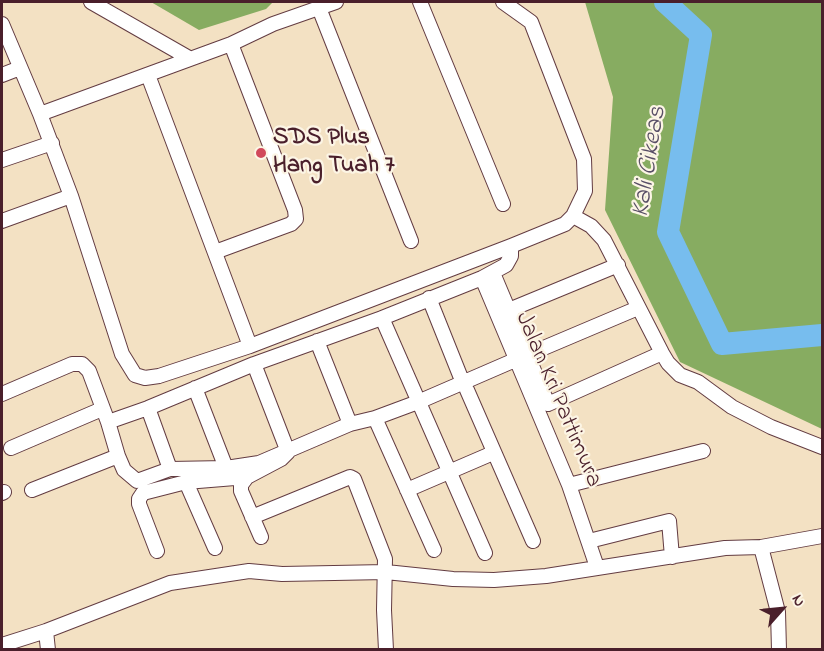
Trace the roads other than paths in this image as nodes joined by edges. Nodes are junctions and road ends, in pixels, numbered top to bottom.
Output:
1 (91, 2) edge
2 (336, 2) edge
3 (420, 2) edge
4 (503, 2) edge
5 (320, 8) junction
6 (2, 24) edge
7 (231, 44) junction
8 (189, 58) junction
9 (20, 68) junction
10 (2, 75) edge
11 (148, 75) junction
12 (40, 114) junction
13 (52, 143) junction
14 (2, 160) edge
15 (71, 196) junction
16 (503, 204) dead end
17 (573, 216) junction
18 (2, 221) edge
19 (411, 241) dead end
20 (511, 246) junction
21 (215, 252) junction
22 (618, 265) junction
23 (487, 275) junction
24 (429, 298) junction
25 (638, 308) junction
26 (508, 310) junction
27 (382, 318) junction
28 (316, 341) junction
29 (250, 346) junction
30 (662, 353) junction
31 (521, 357) junction
32 (254, 364) junction
33 (465, 386) junction
34 (195, 388) junction
35 (2, 394) edge
36 (418, 402) junction
37 (148, 408) junction
38 (102, 409) junction
39 (375, 418) junction
40 (108, 422) junction
41 (350, 424) junction
42 (822, 447) edge
43 (11, 448) dead end
44 (703, 451) dead end
45 (288, 452) junction
46 (493, 453) junction
47 (118, 456) junction
48 (226, 468) junction
49 (170, 469) junction
50 (448, 472) junction
51 (247, 477) junction
52 (186, 482) junction
53 (569, 485) junction
54 (32, 490) dead end
55 (407, 490) junction
56 (252, 518) junction
57 (822, 536) edge
58 (261, 537) dead end
59 (533, 541) dead end
60 (589, 541) junction
61 (761, 547) junction
62 (215, 548) dead end
63 (434, 550) dead end
64 (157, 551) dead end
65 (485, 553) dead end
66 (672, 557) junction
67 (597, 567) junction
68 (386, 572) junction
69 (46, 631) junction
70 (2, 645) edge
71 (48, 650) edge
72 (386, 650) edge
73 (779, 650) edge

1 - 8 street
2 - 5 street
3 - 16 street
4 - 17 street
5 - 7 street
5 - 19 street
6 - 9 street
7 - 8 street
7 - 21 street
8 - 11 street
9 - 10 street
9 - 12 street
11 - 12 street
11 - 21 street
12 - 13 street
13 - 14 street
13 - 15 street
15 - 18 street
15 - 29 street
17 - 20 street
17 - 22 street
20 - 23 street
20 - 29 street
21 - 29 street
22 - 25 street
22 - 26 street
23 - 24 street
23 - 26 street
23 - 31 street, Jalan Kri Pattimura
24 - 27 street
24 - 33 street
25 - 30 street
25 - 31 street
26 - 31 street
27 - 28 street
27 - 36 street
28 - 32 street
28 - 41 street
30 - 31 street
30 - 42 street
31 - 33 street
31 - 53 street, Jalan Kri Pattimura
32 - 34 street
32 - 45 street
33 - 36 street
33 - 46 street
34 - 37 street
34 - 48 street
35 - 38 street
36 - 39 street
36 - 50 street
37 - 40 street
37 - 49 street
38 - 40 street
38 - 43 street
39 - 41 street
39 - 55 street
40 - 47 street
41 - 45 street
44 - 53 street
45 - 48 street
45 - 51 street
46 - 50 street
46 - 59 street
47 - 49 street
47 - 54 street
48 - 49 street
50 - 55 street
50 - 65 street
51 - 52 street
51 - 56 street
52 - 62 street
52 - 64 street
53 - 60 street, Jalan Kri Pattimura
55 - 63 street
56 - 58 street
56 - 68 street
57 - 61 street
60 - 66 street
60 - 67 street, Jalan Kri Pattimura
61 - 66 street
61 - 73 street
66 - 67 street
67 - 68 street
68 - 69 street
68 - 72 street
69 - 70 street
69 - 71 street

